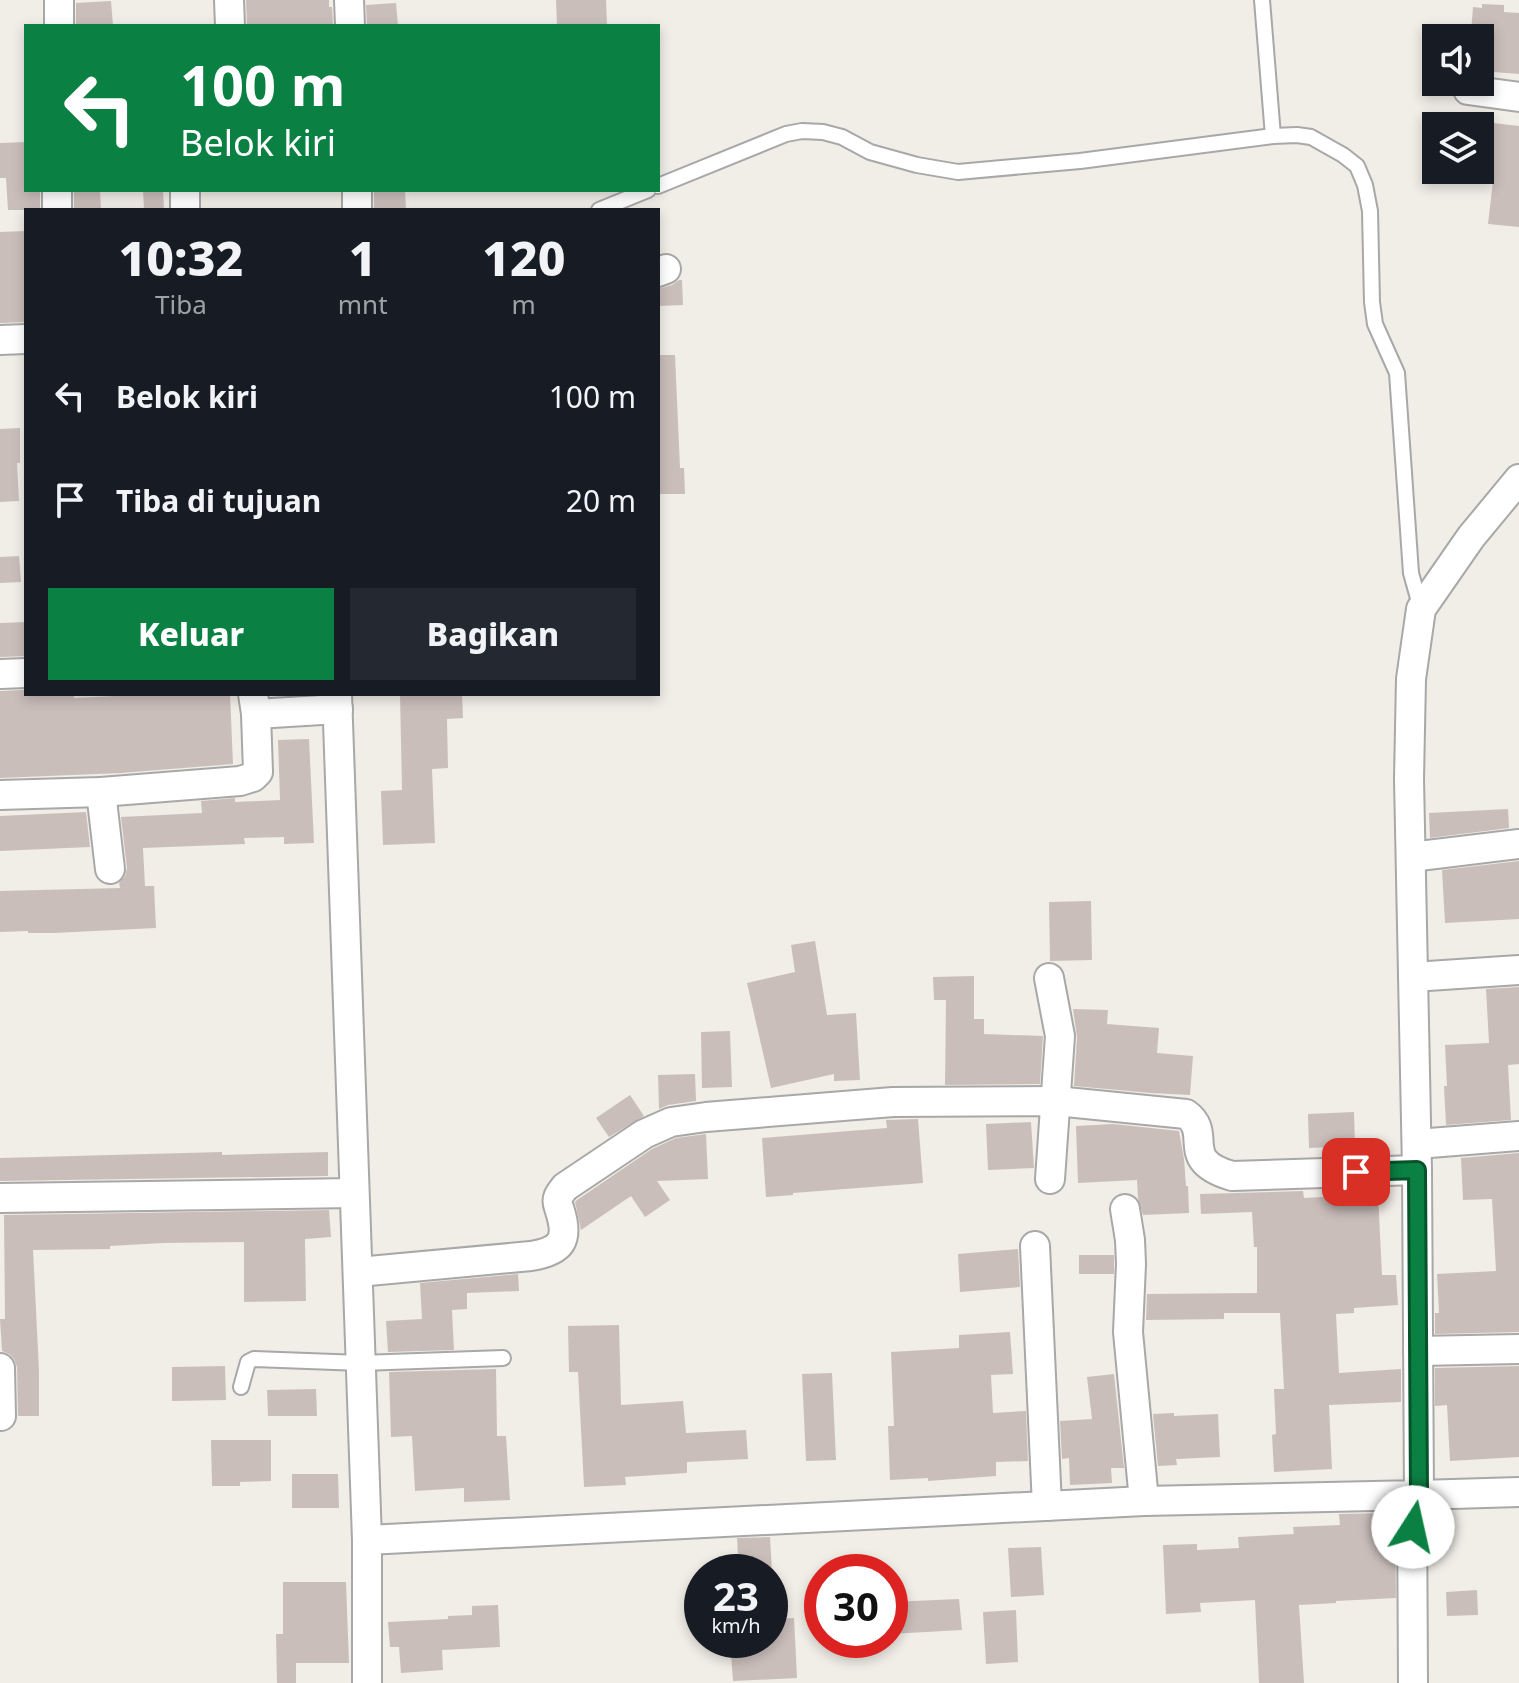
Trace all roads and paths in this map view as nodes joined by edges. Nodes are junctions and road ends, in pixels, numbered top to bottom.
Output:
1 (59, 0) edge
2 (229, 0) edge
3 (349, 0) edge
4 (1262, 0) edge
5 (59, 24) edge
6 (230, 24) edge
7 (350, 24) edge
8 (1494, 94) edge
9 (1519, 97) edge
10 (1273, 136) junction
11 (660, 185) edge
12 (643, 192) edge
13 (604, 208) edge
14 (24, 339) edge
15 (0, 340) edge
16 (1519, 479) edge
17 (1421, 609) junction
18 (24, 673) edge
19 (0, 674) edge
20 (338, 701) edge
21 (254, 704) edge
22 (101, 792) junction
23 (0, 795) edge
24 (1519, 844) edge
25 (1411, 857) junction
26 (110, 869) dead end
27 (1519, 970) edge
28 (1413, 977) junction
29 (1049, 978) dead end
30 (1056, 1101) junction
31 (1519, 1136) edge
32 (1417, 1157) junction
33 (1050, 1179) dead end
34 (354, 1193) junction
35 (0, 1198) edge
36 (1125, 1209) dead end
37 (1035, 1246) dead end
38 (358, 1272) junction
39 (1519, 1349) edge
40 (1418, 1351) junction
41 (503, 1358) dead end
42 (361, 1363) junction
43 (0, 1368) edge
44 (241, 1387) dead end
45 (1, 1416) edge
46 (1519, 1492) edge
47 (1416, 1495) junction
48 (1144, 1501) junction
49 (1047, 1506) junction
50 (367, 1540) junction
51 (367, 1683) edge
52 (1413, 1683) edge

1 - 5 street
2 - 6 street
3 - 7 street
4 - 10 lane
8 - 9 street
10 - 11 lane
10 - 17 lane
12 - 13 lane
14 - 15 street
16 - 17 street
17 - 25 street
18 - 19 street
20 - 21 street
20 - 34 street
21 - 22 street
22 - 23 street
22 - 26 street
24 - 25 street
25 - 28 street
27 - 28 street
28 - 32 street
29 - 30 street
30 - 32 street
30 - 33 street
30 - 38 street
31 - 32 street
32 - 40 street
34 - 35 street
34 - 38 street
36 - 48 street
37 - 49 street
38 - 42 street
39 - 40 street
40 - 47 street
41 - 42 lane
42 - 44 lane
42 - 50 street
43 - 45 street
46 - 47 street
47 - 48 street
47 - 52 street
48 - 49 street
49 - 50 street
50 - 51 street

